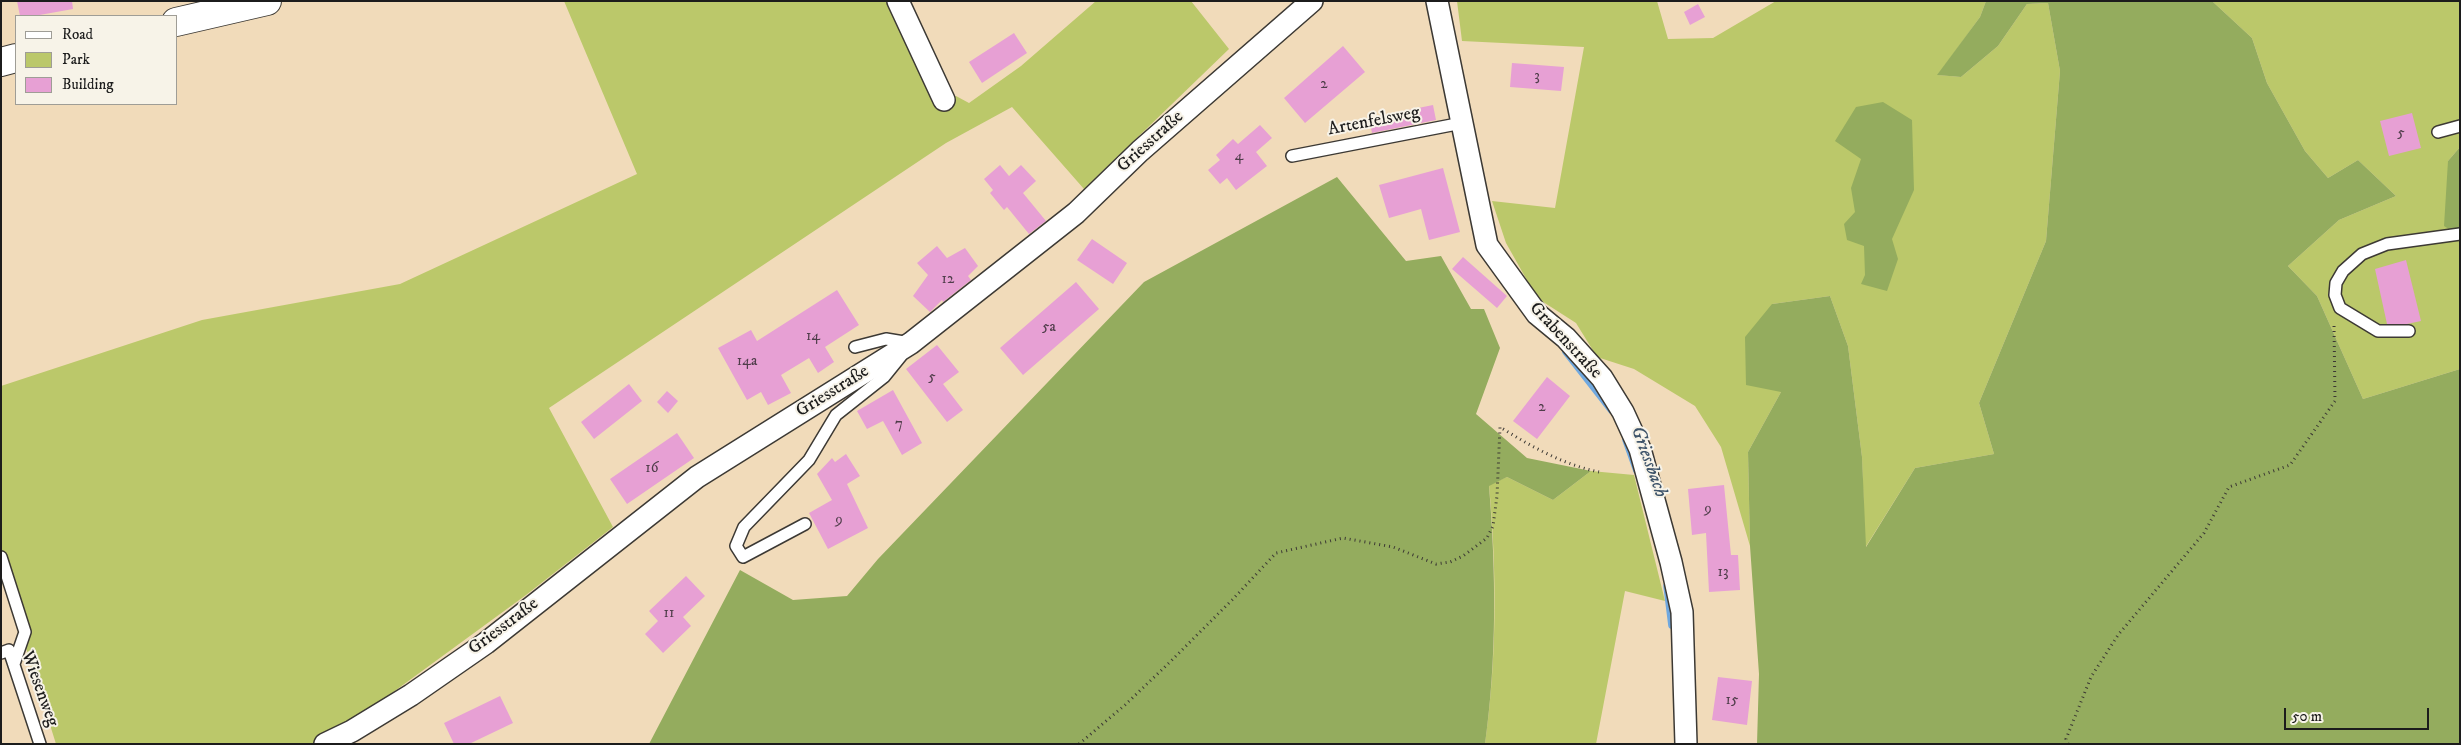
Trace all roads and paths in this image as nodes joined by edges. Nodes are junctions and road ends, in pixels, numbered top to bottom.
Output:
1 (267, 1) edge
2 (898, 1) edge
3 (1312, 1) edge
4 (1437, 1) edge
5 (178, 22) edge
6 (15, 58) edge
7 (1, 62) edge
8 (944, 100) dead end
9 (1462, 123) junction
10 (2460, 126) edge
11 (2438, 132) dead end
12 (1292, 156) dead end
13 (2460, 234) edge
14 (2335, 294) junction
15 (2409, 331) dead end
16 (911, 343) junction
17 (854, 347) dead end
18 (1599, 472) dead end
19 (805, 524) dead end
20 (1, 557) edge
21 (1, 653) edge
22 (14, 664) junction
23 (40, 744) edge
24 (325, 744) edge
25 (1079, 744) edge
26 (1686, 744) edge
27 (2068, 744) edge

1 - 5 street
2 - 8 street
3 - 16 street, Griesstraße
4 - 9 street, Grabenstraße
6 - 7 street
9 - 12 lane, Artenfelsweg
9 - 26 street, Grabenstraße
10 - 11 lane
13 - 14 lane
14 - 15 lane
14 - 27 path
16 - 17 lane
16 - 19 lane
16 - 24 street, Griesstraße
18 - 25 path
20 - 22 lane
21 - 22 lane, Wiesenweg
22 - 23 lane, Wiesenweg

